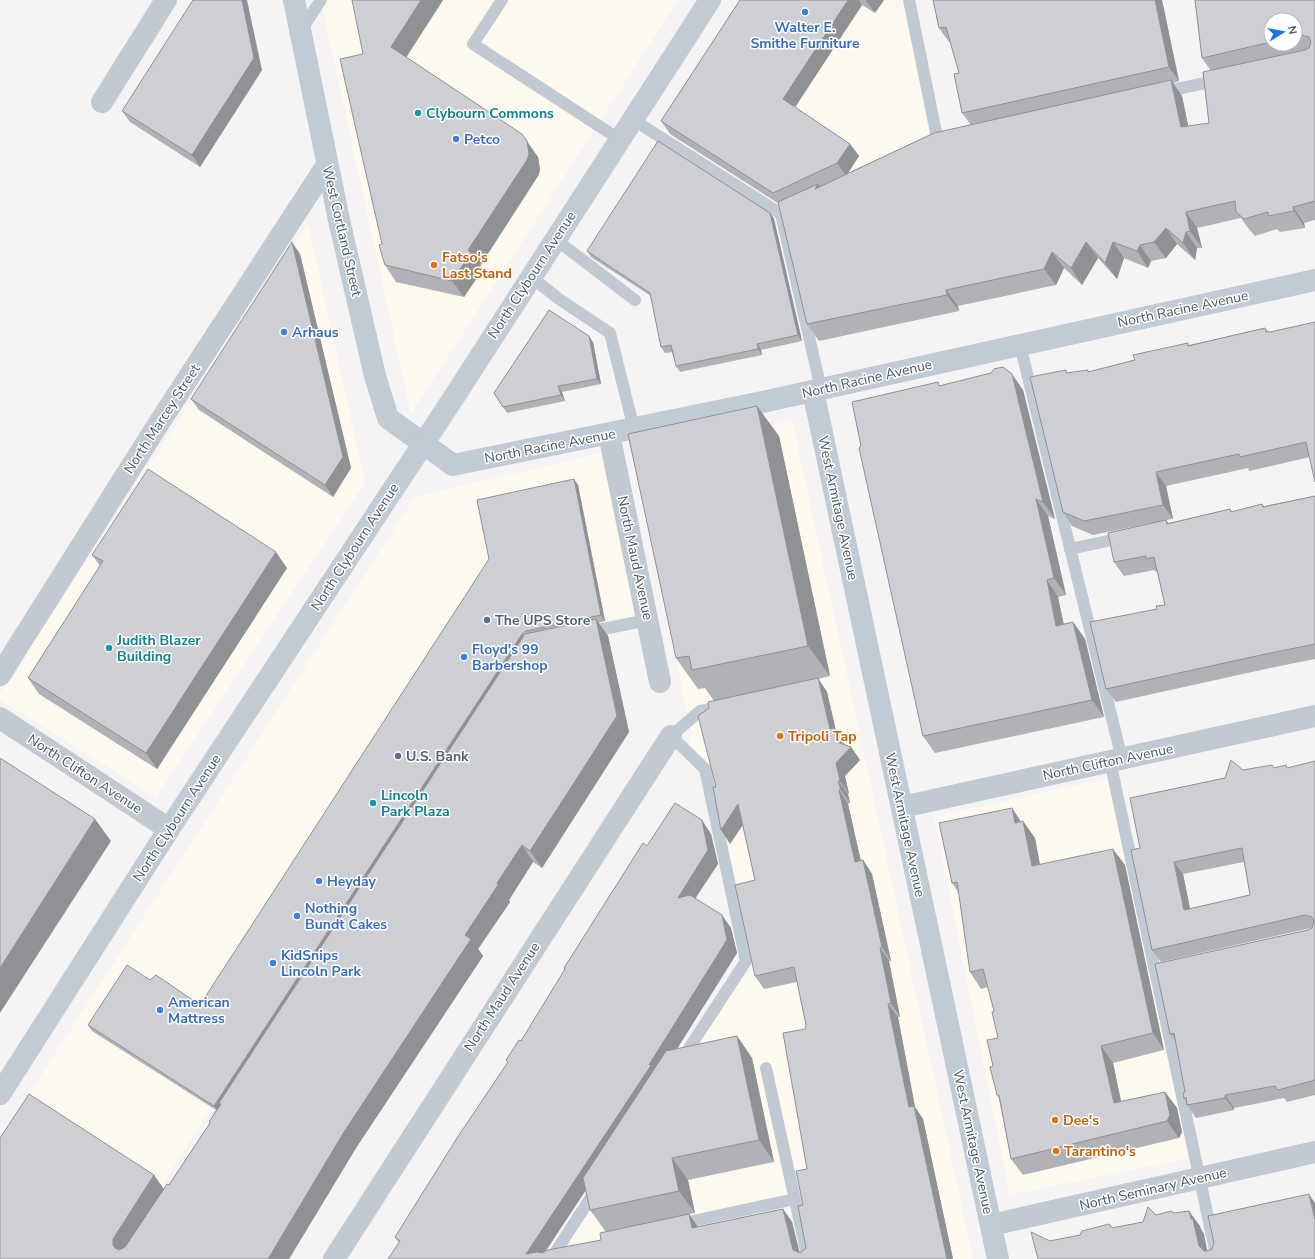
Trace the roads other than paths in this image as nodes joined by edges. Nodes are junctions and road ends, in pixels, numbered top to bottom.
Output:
1 (166, 0) edge
2 (294, 0) edge
3 (321, 0) edge
4 (502, 0) edge
5 (710, 0) edge
6 (909, 0) edge
7 (300, 32) junction
8 (1230, 77) edge
9 (1153, 94) edge
10 (102, 102) dead end
11 (632, 120) junction
12 (953, 138) edge
13 (620, 139) junction
14 (938, 142) junction
15 (924, 148) edge
16 (327, 165) junction
17 (795, 208) edge
18 (781, 214) junction
19 (555, 239) junction
20 (530, 277) junction
21 (1315, 280) edge
22 (636, 300) dead end
23 (1020, 345) junction
24 (817, 390) junction
25 (634, 429) junction
26 (609, 434) junction
27 (422, 444) junction
28 (1139, 534) edge
29 (1070, 550) junction
30 (648, 620) junction
31 (577, 634) edge
32 (0, 675) edge
33 (660, 682) dead end
34 (731, 705) edge
35 (1315, 716) edge
36 (0, 718) edge
37 (670, 736) junction
38 (1116, 760) junction
39 (902, 807) junction
40 (169, 829) junction
41 (1170, 967) edge
42 (1155, 971) junction
43 (677, 1066) edge
44 (766, 1068) dead end
45 (0, 1094) edge
46 (1315, 1152) edge
47 (604, 1177) edge
48 (1199, 1178) junction
49 (795, 1199) junction
50 (991, 1225) junction
51 (664, 1227) edge
52 (572, 1246) edge
53 (554, 1254) edge
54 (334, 1259) edge
55 (808, 1259) edge
56 (998, 1259) edge
57 (1217, 1259) edge

1 - 10 street
2 - 7 main road, West Cortland Street
3 - 7 lane
4 - 13 lane
5 - 11 main road, North Clybourn Avenue
6 - 14 lane
7 - 16 main road, West Cortland Street
8 - 9 lane
11 - 13 main road, North Clybourn Avenue
11 - 18 lane
12 - 14 lane
13 - 19 main road, North Clybourn Avenue
14 - 15 lane
16 - 27 main road, West Cortland Street
16 - 32 street, North Marcey Street
17 - 18 lane
18 - 24 lane
19 - 20 main road, North Clybourn Avenue
19 - 22 lane
20 - 25 lane
20 - 27 main road, North Clybourn Avenue
21 - 23 main road, North Racine Avenue
23 - 24 main road, North Racine Avenue
23 - 29 lane
24 - 25 main road, North Racine Avenue
24 - 39 main road, West Armitage Avenue
25 - 26 main road, North Racine Avenue
26 - 27 main road, North Racine Avenue
26 - 30 street, North Maud Avenue
27 - 40 main road, North Clybourn Avenue
28 - 29 lane
29 - 38 lane
30 - 31 lane
30 - 33 street, North Maud Avenue
34 - 37 lane
35 - 38 street, North Clifton Avenue
36 - 40 street, North Clifton Avenue
37 - 43 lane
37 - 54 street, North Maud Avenue
38 - 39 street, North Clifton Avenue
38 - 42 lane
39 - 50 main road, West Armitage Avenue
40 - 45 main road, North Clybourn Avenue
41 - 42 lane
42 - 48 lane
44 - 49 lane
46 - 48 street, North Seminary Avenue
47 - 53 lane
48 - 50 street, North Seminary Avenue
48 - 57 lane
49 - 51 lane
49 - 55 lane
50 - 56 main road, West Armitage Avenue
52 - 53 lane

